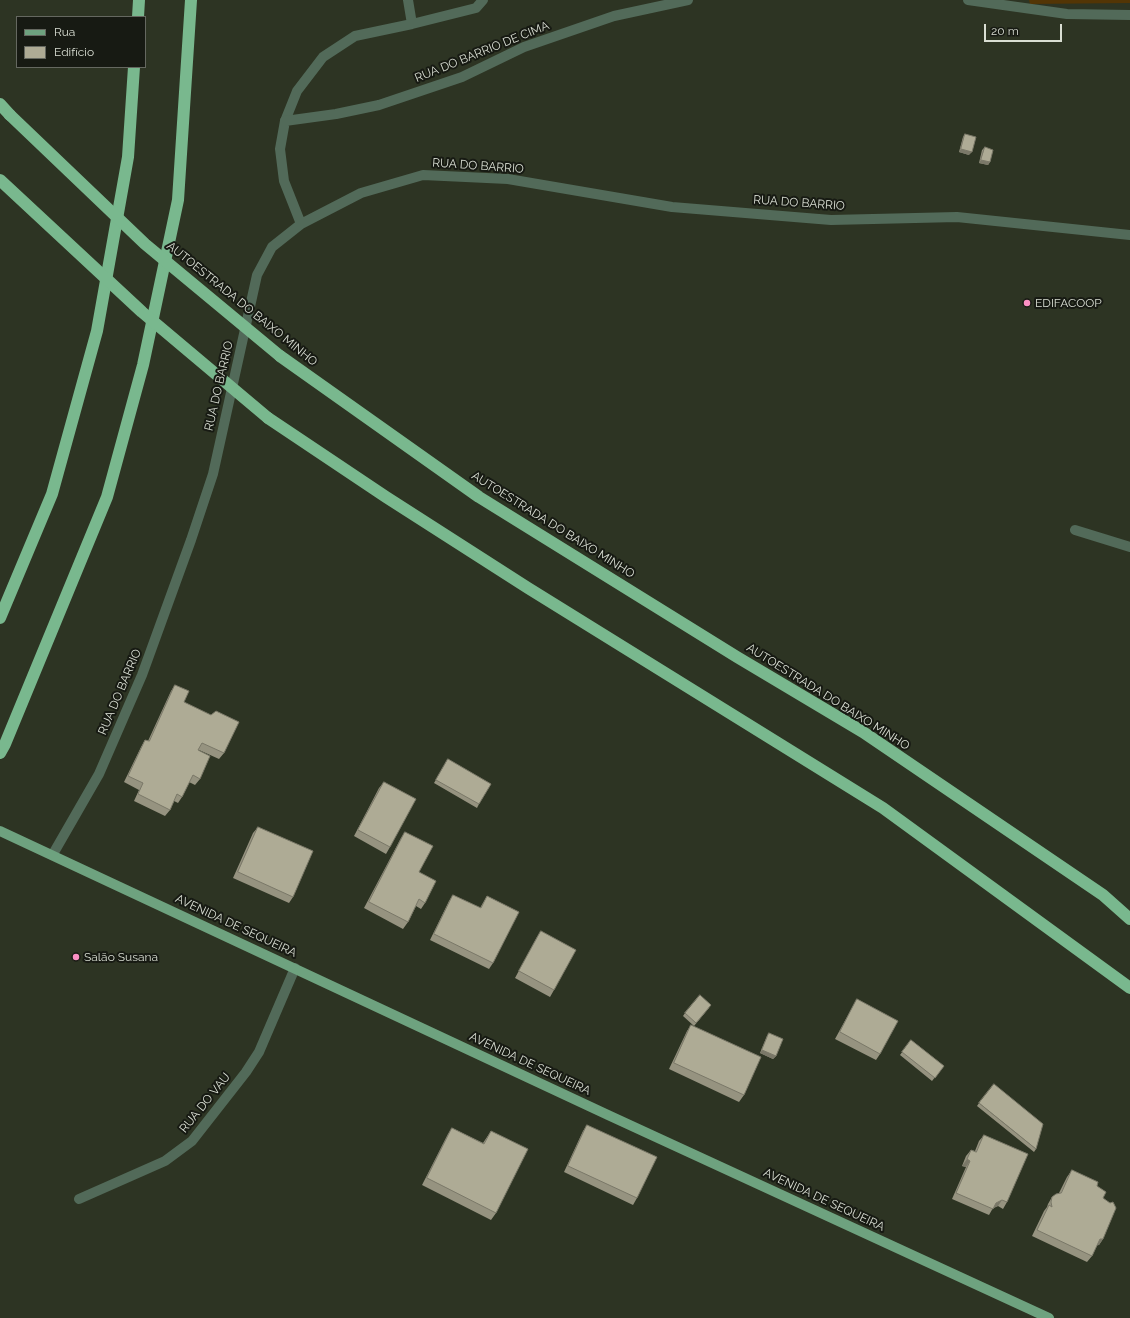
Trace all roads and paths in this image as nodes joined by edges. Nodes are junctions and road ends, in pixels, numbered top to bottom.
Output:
1 (139, 0) edge
2 (191, 0) edge
3 (408, 0) edge
4 (483, 0) edge
5 (688, 0) edge
6 (968, 0) edge
7 (1130, 14) edge
8 (138, 16) edge
9 (412, 24) junction
10 (134, 68) edge
11 (0, 104) edge
12 (285, 121) junction
13 (0, 180) edge
14 (301, 224) junction
15 (1130, 235) edge
16 (1075, 530) dead end
17 (1130, 547) edge
18 (0, 618) edge
19 (3, 748) edge
20 (0, 830) edge
21 (53, 854) junction
22 (1130, 918) edge
23 (295, 968) junction
24 (1130, 988) edge
25 (79, 1199) dead end
26 (1050, 1318) edge

1 - 8 highway
2 - 19 highway
3 - 9 street
4 - 9 street
5 - 12 street, RUA DO BARRIO DE CIMA
6 - 7 street
9 - 12 street
10 - 18 highway
11 - 22 highway, AUTOESTRADA DO BAIXO MINHO, bridge
12 - 14 street
13 - 24 highway, bridge
14 - 15 street, RUA DO BARRIO
14 - 21 street, RUA DO BARRIO
16 - 17 street
20 - 21 main road, AVENIDA DE SEQUEIRA
21 - 23 main road, AVENIDA DE SEQUEIRA
23 - 25 street, RUA DO VAU
23 - 26 main road, AVENIDA DE SEQUEIRA

